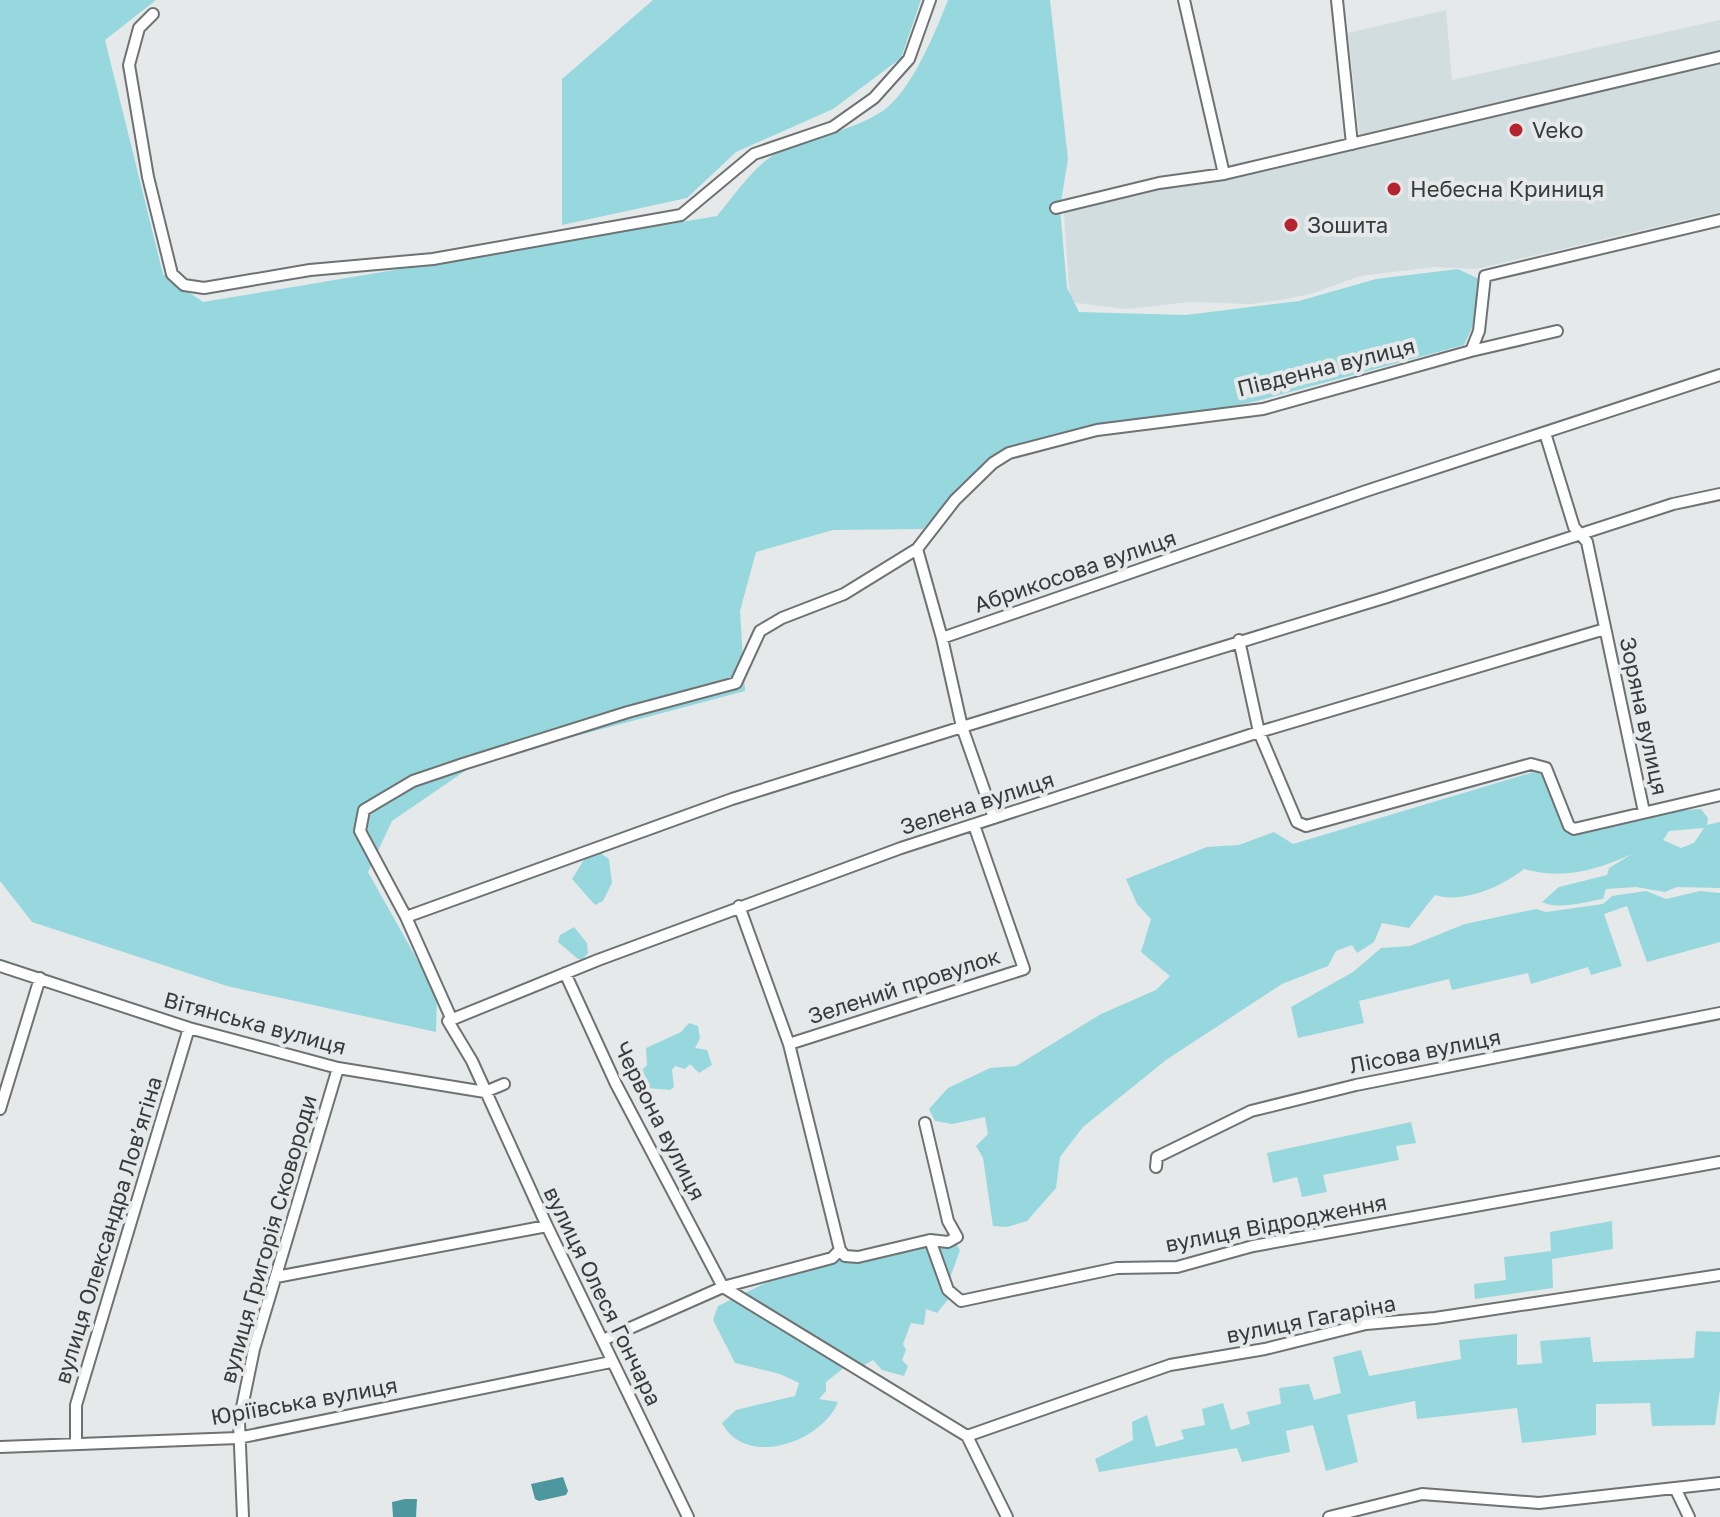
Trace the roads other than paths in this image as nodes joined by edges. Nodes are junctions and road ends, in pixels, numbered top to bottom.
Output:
1 (930, 0) edge
2 (1184, 0) edge
3 (1337, 0) edge
4 (153, 14) dead end
5 (1720, 57) edge
6 (1352, 144) junction
7 (1224, 174) junction
8 (1056, 208) dead end
9 (1720, 220) edge
10 (1557, 331) dead end
11 (1471, 351) junction
12 (1720, 375) edge
13 (1545, 433) junction
14 (1720, 494) edge
15 (1581, 534) junction
16 (917, 549) junction
17 (1605, 629) junction
18 (942, 638) junction
19 (1239, 640) junction
20 (962, 727) junction
21 (1259, 732) junction
22 (1720, 795) edge
23 (1644, 812) junction
24 (994, 818) junction
25 (974, 825) junction
26 (739, 906) junction
27 (406, 917) junction
28 (0, 966) edge
29 (565, 973) junction
30 (40, 978) junction
31 (1720, 1013) edge
32 (452, 1020) junction
33 (189, 1028) junction
34 (789, 1044) junction
35 (338, 1068) junction
36 (478, 1078) junction
37 (504, 1084) dead end
38 (467, 1087) junction
39 (485, 1092) junction
40 (0, 1109) edge
41 (925, 1123) dead end
42 (1720, 1162) edge
43 (1156, 1167) dead end
44 (547, 1226) junction
45 (930, 1240) junction
46 (840, 1250) junction
47 (1720, 1275) edge
48 (276, 1277) junction
49 (723, 1287) junction
50 (603, 1340) junction
51 (611, 1362) junction
52 (967, 1436) junction
53 (238, 1438) junction
54 (76, 1444) junction
55 (0, 1447) edge
56 (1720, 1483) edge
57 (1676, 1490) junction
58 (243, 1517) edge
59 (688, 1517) edge
60 (1007, 1517) edge
61 (1329, 1517) edge
62 (1689, 1517) edge

1 - 4 street
2 - 7 street
3 - 6 street
5 - 6 street
6 - 7 street
7 - 8 street
9 - 11 street
10 - 11 street, Південна вулиця
11 - 16 street, Південна вулиця
12 - 13 street, Абрикосова вулиця
13 - 15 street, Зоряна вулиця
13 - 18 street, Абрикосова вулиця
14 - 15 street
15 - 17 street, Зоряна вулиця
15 - 19 street
16 - 18 street
16 - 27 street
17 - 21 street, Зелена вулиця
17 - 23 street, Зоряна вулиця
18 - 20 street
19 - 20 street
19 - 21 street
20 - 24 street
20 - 27 street
21 - 23 street
21 - 24 street, Зелена вулиця
22 - 23 street
24 - 25 street, Зелена вулиця
25 - 26 street, Зелена вулиця
25 - 34 street, Зелений провулок
26 - 29 street, Зелена вулиця
26 - 34 street
27 - 32 street
28 - 30 street, Вітянська вулиця
29 - 32 street, Зелена вулиця
29 - 49 street, Червона вулиця
30 - 33 street, Вітянська вулиця
30 - 40 street
31 - 43 street, Лісова вулиця
32 - 36 street
33 - 35 street, Вітянська вулиця
33 - 54 street, вулиця Олександра Ловʼягіна
34 - 46 street
35 - 38 street, Вітянська вулиця
35 - 48 street, вулиця Григорія Сковороди
36 - 38 street
36 - 39 street
37 - 39 street
38 - 39 street, Вітянська вулиця
39 - 44 street, вулиця Олеся Гончара
41 - 45 street
42 - 45 street, вулиця Відродження
44 - 48 street
44 - 50 street, вулиця Олеся Гончара
45 - 46 street
46 - 49 street
47 - 52 street, вулиця Гагаріна
48 - 53 street, вулиця Григорія Сковороди
49 - 50 street
49 - 52 street
50 - 51 street, вулиця Олеся Гончара
51 - 53 street, Юріївська вулиця
51 - 59 street, вулиця Олеся Гончара
52 - 60 street
53 - 54 street, Юріївська вулиця
53 - 58 street, вулиця Григорія Сковороди
54 - 55 street, Юріївська вулиця
56 - 57 street
57 - 61 street
57 - 62 street

